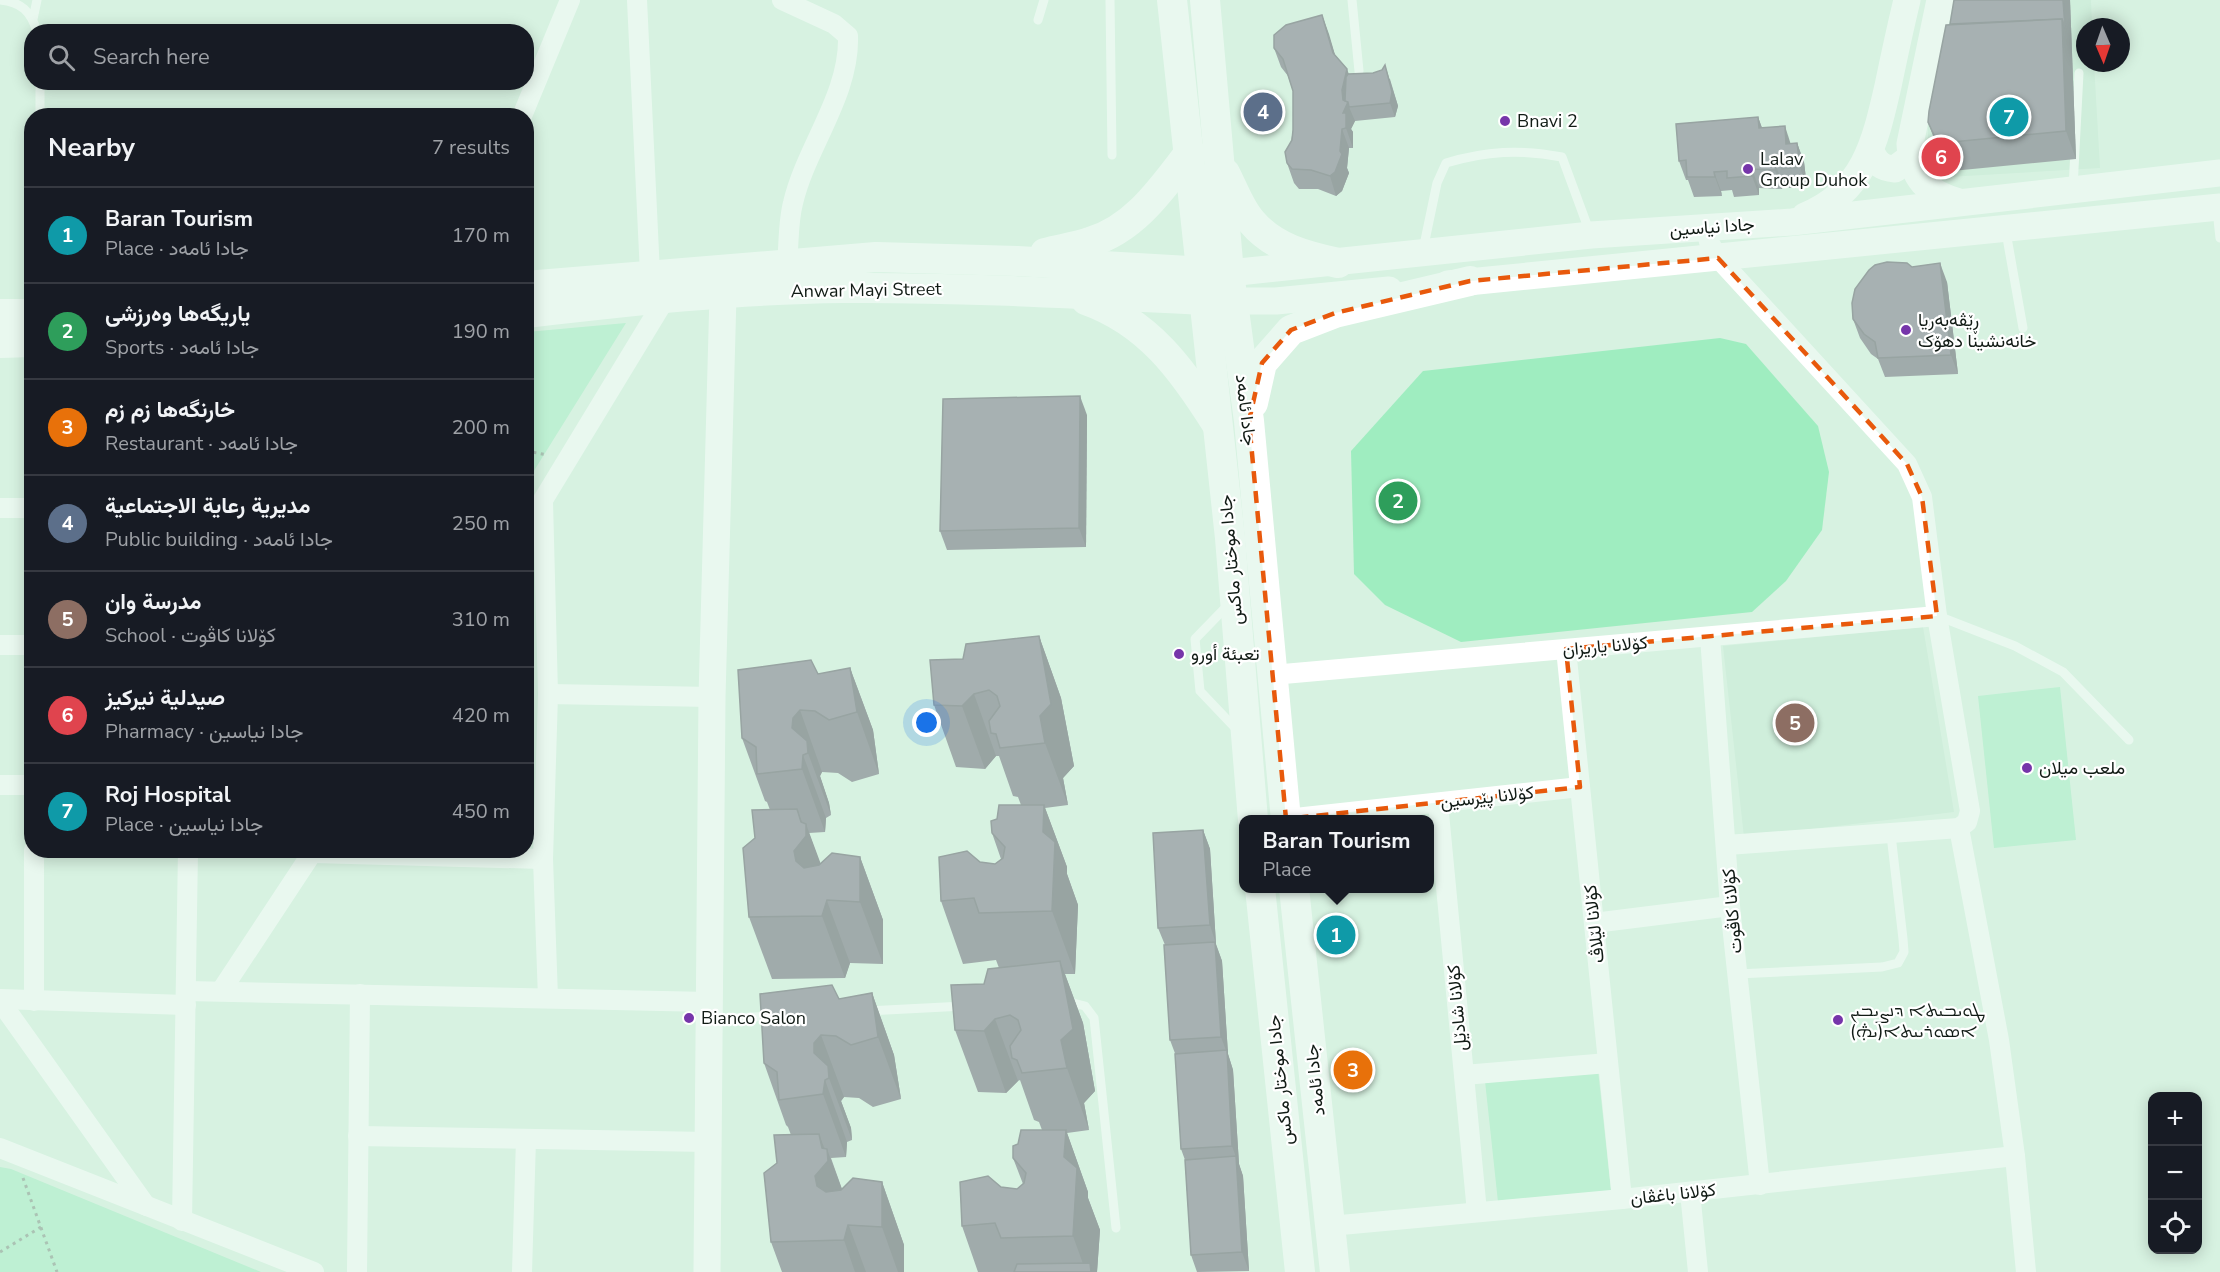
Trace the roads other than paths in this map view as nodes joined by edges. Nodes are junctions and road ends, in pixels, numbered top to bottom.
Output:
1 (0, 0) edge
2 (38, 0) edge
3 (570, 0) edge
4 (637, 0) edge
5 (782, 0) edge
6 (1044, 0) edge
7 (1110, 0) edge
8 (1172, 0) edge
9 (1205, 0) edge
10 (1353, 0) edge
11 (1907, 0) edge
12 (1940, 0) edge
13 (33, 19) junction
14 (1038, 20) dead end
15 (34, 24) edge
16 (1359, 71) edge
17 (2079, 73) dead end
18 (534, 87) edge
19 (40, 90) edge
20 (533, 90) edge
21 (39, 108) edge
22 (525, 108) edge
23 (1190, 152) junction
24 (1871, 152) junction
25 (1112, 155) dead end
26 (1911, 157) junction
27 (1219, 161) junction
28 (2220, 173) edge
29 (2073, 188) junction
30 (1960, 202) junction
31 (2218, 207) edge
32 (1792, 222) junction
33 (1706, 228) junction
34 (2006, 230) junction
35 (1591, 235) junction
36 (2220, 238) edge
37 (1422, 253) junction
38 (1718, 258) junction
39 (1017, 261) junction
40 (787, 263) junction
41 (1338, 263) junction
42 (1470, 281) junction
43 (534, 286) edge
44 (657, 287) junction
45 (1218, 287) junction
46 (1072, 294) junction
47 (723, 295) junction
48 (534, 311) edge
49 (0, 314) edge
50 (24, 314) edge
51 (2023, 328) dead end
52 (24, 342) edge
53 (0, 343) edge
54 (1249, 421) junction
55 (1218, 427) junction
56 (543, 502) junction
57 (0, 508) edge
58 (24, 508) edge
59 (534, 516) edge
60 (1235, 598) junction
61 (1937, 616) junction
62 (1710, 637) junction
63 (0, 645) edge
64 (24, 645) edge
65 (1566, 650) junction
66 (1272, 675) junction
67 (548, 694) junction
68 (712, 698) junction
69 (1246, 740) junction
70 (2128, 740) dead end
71 (0, 785) edge
72 (24, 785) edge
73 (1580, 787) junction
74 (1438, 803) junction
75 (1253, 815) edge
76 (1286, 815) edge
77 (1324, 815) edge
78 (1959, 828) junction
79 (1892, 835) junction
80 (1727, 845) junction
81 (34, 858) edge
82 (188, 858) edge
83 (309, 858) edge
84 (486, 858) edge
85 (543, 860) junction
86 (1261, 893) edge
87 (1295, 893) edge
88 (1730, 906) junction
89 (1594, 923) junction
90 (1737, 974) junction
91 (221, 991) junction
92 (360, 994) junction
93 (186, 998) junction
94 (548, 998) junction
95 (0, 1000) edge
96 (34, 1001) junction
97 (1053, 1002) edge
98 (970, 1006) edge
99 (709, 1011) junction
100 (852, 1012) edge
101 (780, 1016) edge
102 (1608, 1063) junction
103 (1464, 1075) junction
104 (358, 1136) junction
105 (526, 1139) junction
106 (708, 1142) junction
107 (7, 1151) edge
108 (2015, 1156) junction
109 (1760, 1185) junction
110 (1690, 1192) junction
111 (1622, 1199) junction
112 (146, 1206) junction
113 (1477, 1212) junction
114 (182, 1221) junction
115 (1330, 1226) junction
116 (1116, 1228) dead end
117 (314, 1272) edge
118 (357, 1272) edge
119 (522, 1272) edge
120 (707, 1272) edge
121 (1300, 1272) edge
122 (1335, 1272) edge
123 (1698, 1272) edge
124 (2026, 1272) edge

1 - 13 lane
2 - 13 lane
3 - 18 street
4 - 44 street
5 - 40 street
6 - 14 lane
7 - 25 lane
8 - 23 main road, جادا ئامەد
9 - 27 main road, جادا ئامەد
10 - 16 lane
11 - 24 street
12 - 26 street
13 - 15 lane
17 - 29 lane
19 - 21 lane
20 - 22 street
23 - 39 main road
23 - 45 main road, جادا ئامەد
24 - 26 street
24 - 32 street
26 - 30 street
27 - 41 main road
27 - 45 main road, جادا ئامەد
28 - 29 street, جادا نیاسین
29 - 30 street, جادا نیاسین
30 - 32 street, جادا نیاسین
31 - 34 street, جادا نیاسین
31 - 36 lane
32 - 33 street, جادا نیاسین
33 - 35 street, جادا نیاسین
33 - 38 street
34 - 38 street, جادا نیاسین
34 - 51 lane
35 - 37 street, جادا نیاسین
35 - 37 lane
37 - 41 street, جادا نیاسین
38 - 42 street, جادا نیاسین
38 - 61 street
39 - 40 main road, Anwar Mayi Street
39 - 45 main road, Anwar Mayi Street
40 - 44 main road, Anwar Mayi Street
41 - 45 street, جادا نیاسین
42 - 45 street, جادا نیاسین
42 - 54 main road
43 - 44 main road, Anwar Mayi Street
44 - 47 main road, Anwar Mayi Street
44 - 48 main road, Anwar Mayi Street
44 - 56 street
45 - 46 main road, Anwar Mayi Street
45 - 54 main road, جادا ئامەد
45 - 55 main road, جادا موختار ماكس
46 - 47 main road, Anwar Mayi Street
46 - 55 main road
47 - 68 street
49 - 50 main road
52 - 53 main road
54 - 66 main road, جادا ئامەد
55 - 60 main road, جادا موختار ماكس
56 - 59 street
56 - 67 street
57 - 58 street
60 - 69 main road, جادا موختار ماكس
60 - 69 lane
61 - 62 street, کۆلانا یاریزان
61 - 70 lane
61 - 78 street
62 - 65 street, کۆلانا یاریزان
62 - 80 street, کۆلانا کاڤوت
63 - 64 street
65 - 66 street, کۆلانا یاریزان
65 - 73 street, کۆلانا لێلاڤ
66 - 76 main road, جادا ئامەد
67 - 68 street
67 - 85 street
68 - 99 street
69 - 75 main road, جادا موختار ماكس
71 - 72 street
73 - 74 street, کۆلانا پێرسین
73 - 89 street, کۆلانا لێلاڤ
74 - 77 street, کۆلانا پێرسین
74 - 103 street, کۆلانا شادێل
78 - 79 street
78 - 108 street
79 - 80 street
79 - 90 lane
80 - 88 street, کۆلانا کاڤوت
81 - 96 street
82 - 93 street
83 - 91 street
84 - 85 street
85 - 94 street
86 - 121 main road, جادا موختار ماكس
87 - 115 main road, جادا ئامەد
88 - 89 street
88 - 90 street, کۆلانا کاڤوت
89 - 102 street, کۆلانا لێلاڤ
90 - 109 street, کۆلانا کاڤوت
91 - 92 street
91 - 93 street
92 - 94 street
92 - 104 street
93 - 96 street
93 - 114 street
94 - 99 street
95 - 96 street
95 - 112 street
97 - 116 lane
98 - 100 lane
99 - 101 lane
99 - 106 street
102 - 103 street
102 - 111 street, کۆلانا لێلاڤ
103 - 113 street, کۆلانا شادێل
104 - 105 street
104 - 118 street
105 - 106 street
105 - 119 street
106 - 120 street
107 - 112 street
108 - 109 street, کۆلانا باغڤان
108 - 124 street
109 - 110 street, کۆلانا باغڤان
110 - 111 street, کۆلانا باغڤان
110 - 123 street
111 - 113 street, کۆلانا باغڤان
112 - 114 street
113 - 115 street, کۆلانا باغڤان
114 - 117 street
115 - 122 main road, جادا ئامەد

